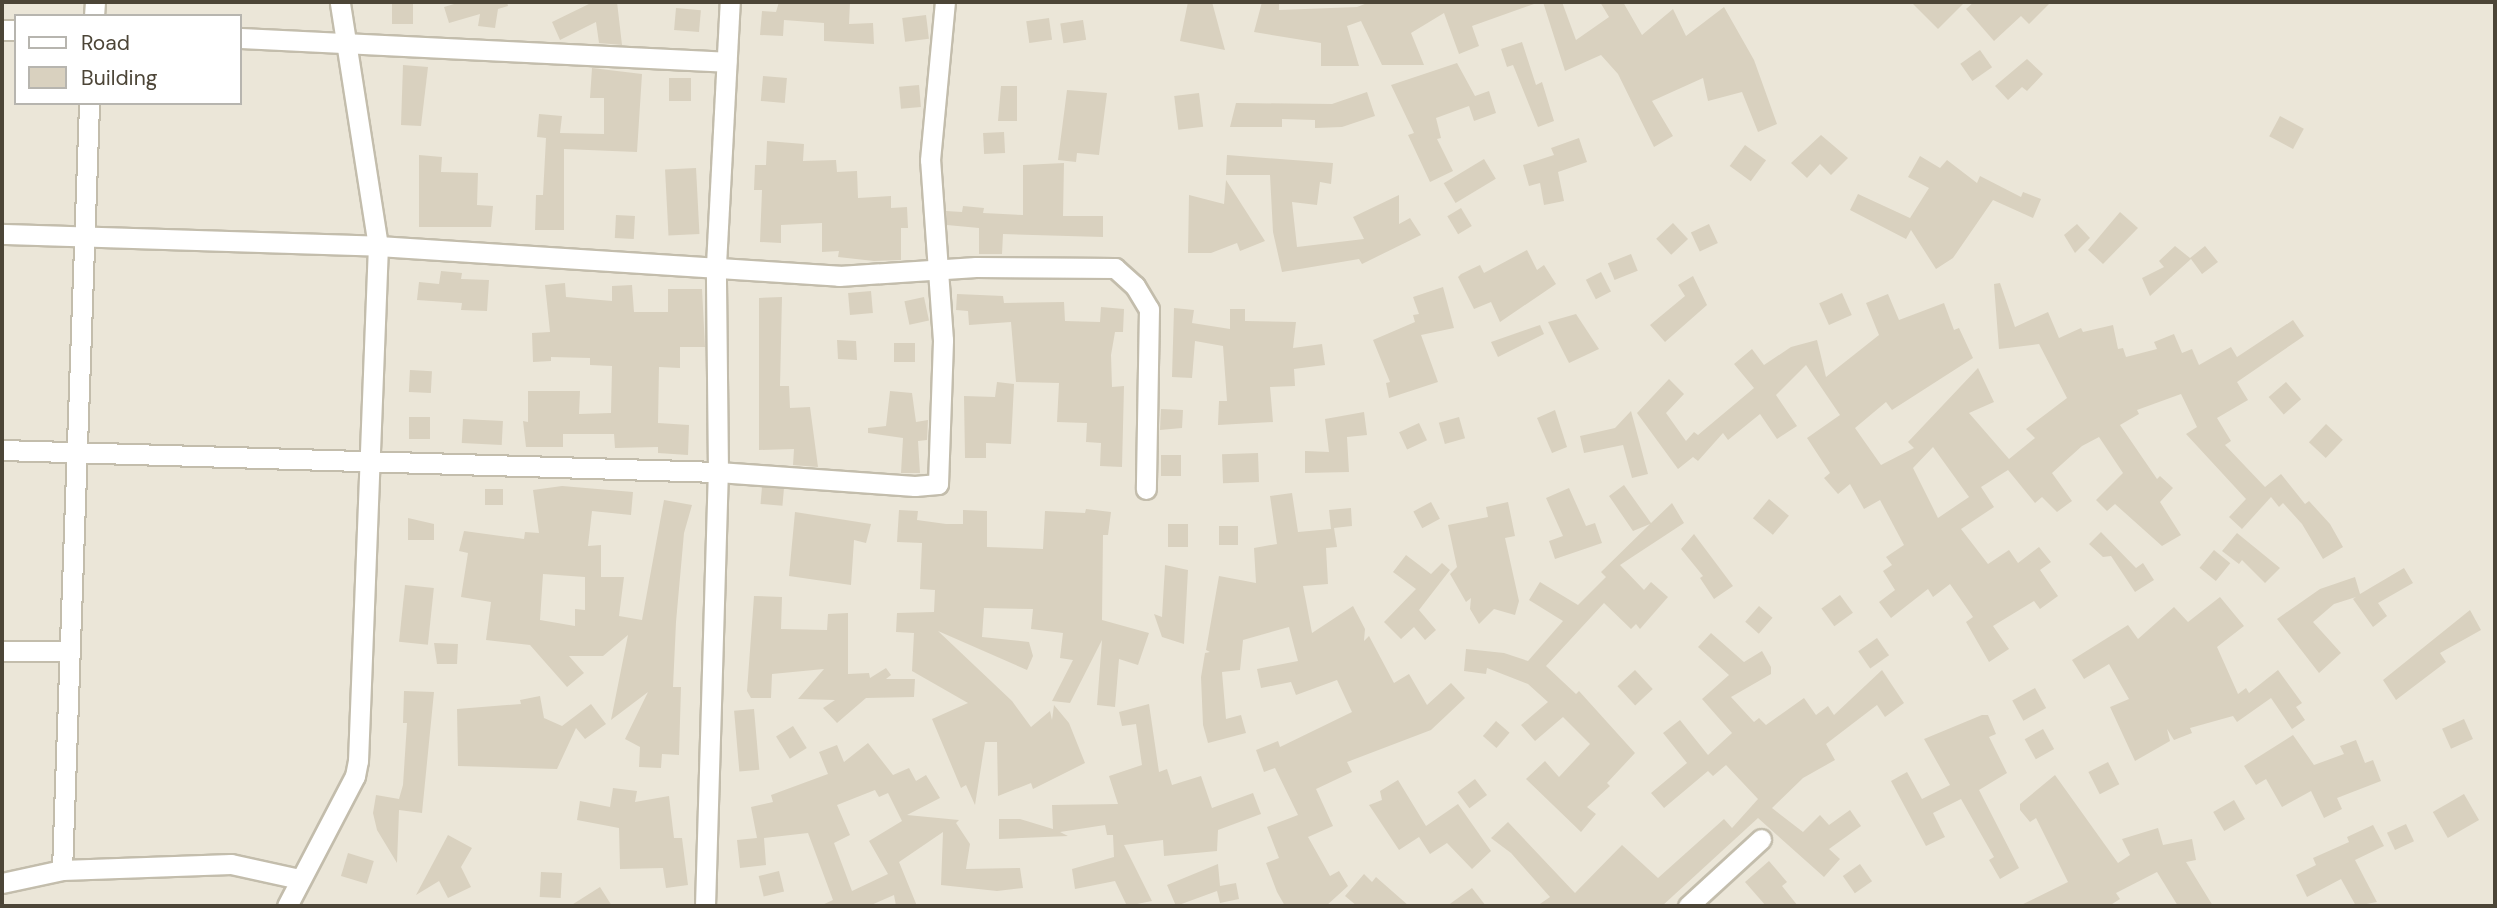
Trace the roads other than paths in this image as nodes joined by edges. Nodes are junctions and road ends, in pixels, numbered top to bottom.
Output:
1 (340, 2) edge
2 (730, 2) edge
3 (945, 2) edge
4 (242, 38) edge
5 (347, 44) junction
6 (726, 62) junction
7 (89, 105) edge
8 (2, 234) edge
9 (82, 240) junction
10 (378, 246) junction
11 (716, 265) junction
12 (938, 273) junction
13 (2, 450) edge
14 (75, 450) junction
15 (370, 463) junction
16 (718, 472) junction
17 (1146, 489) dead end
18 (2, 651) edge
19 (68, 651) junction
20 (1761, 839) dead end
21 (62, 870) junction
22 (299, 879) junction
23 (2, 883) edge
24 (287, 906) edge
25 (705, 906) edge
26 (1688, 906) edge

1 - 5 street
2 - 6 street
3 - 12 street
4 - 5 street
5 - 6 street
5 - 10 street
6 - 11 street
7 - 9 street
8 - 9 street
9 - 10 street
9 - 14 street
10 - 11 street
10 - 15 street
11 - 12 street
11 - 16 street
12 - 16 street
12 - 17 street
13 - 14 street
14 - 15 street
14 - 19 street
15 - 16 street
15 - 22 street
16 - 25 street
18 - 19 street
19 - 21 street
20 - 26 street
21 - 22 street
21 - 23 street
22 - 24 street

